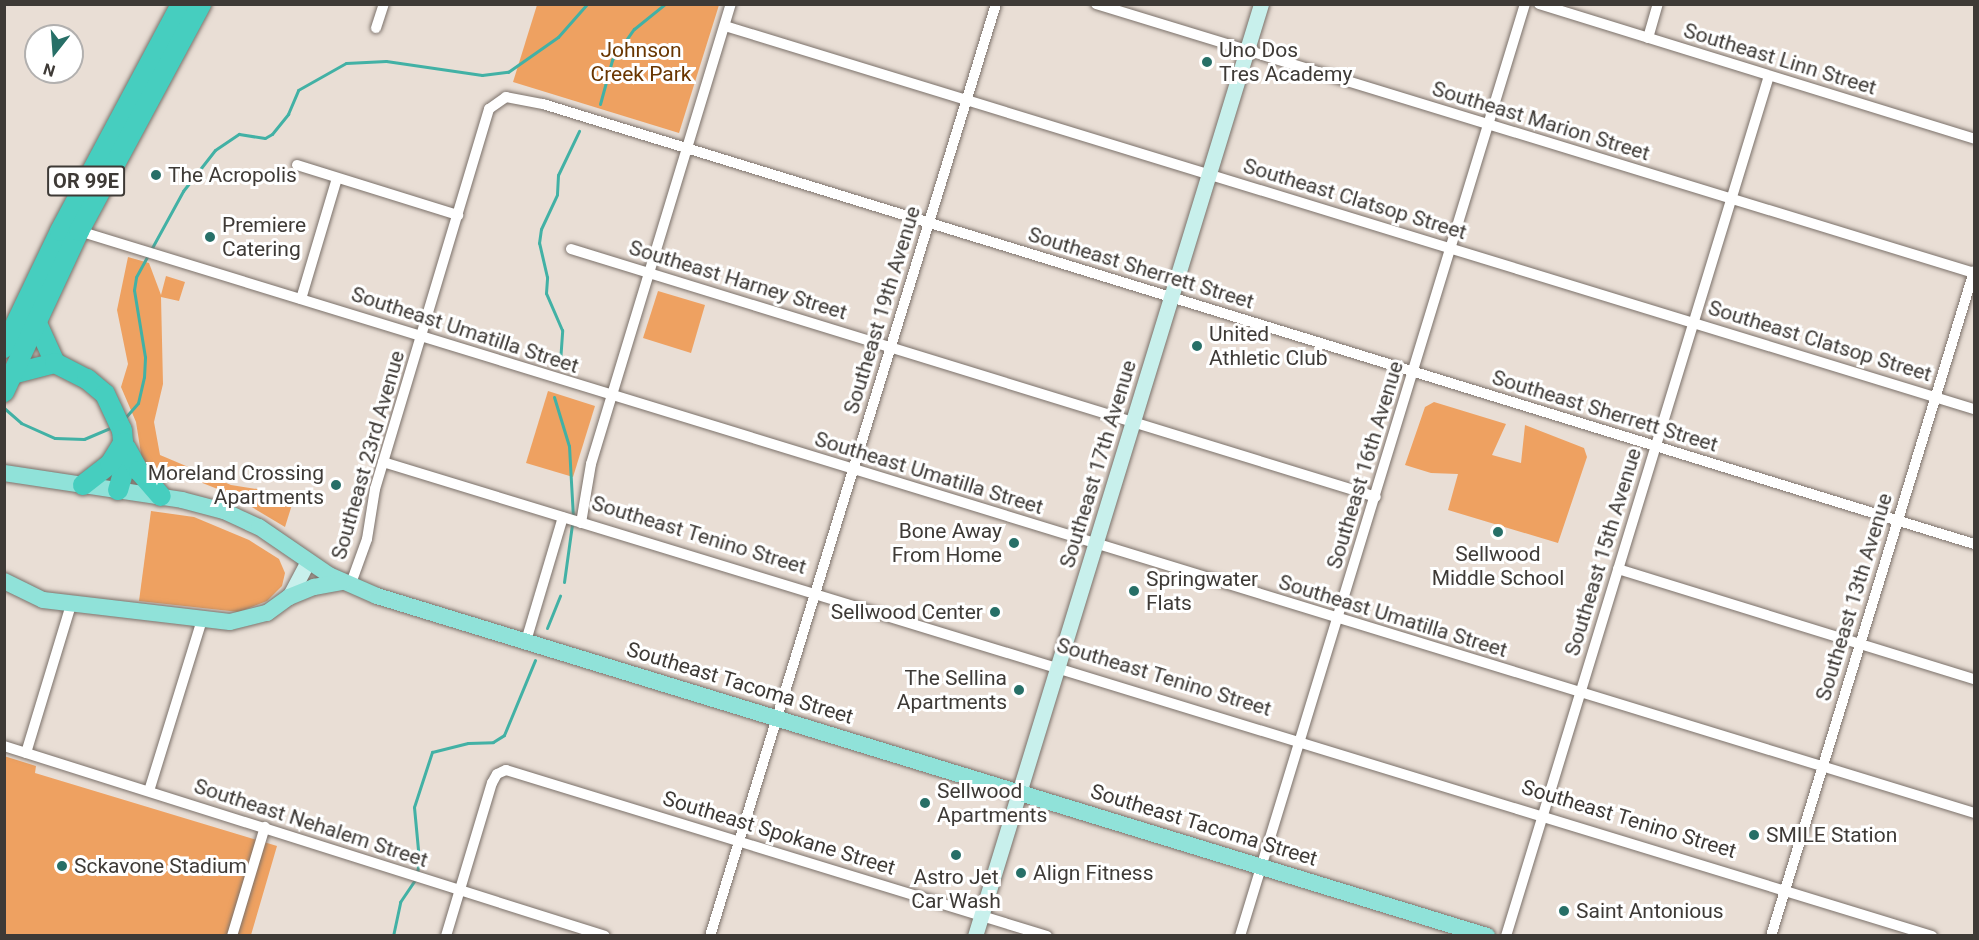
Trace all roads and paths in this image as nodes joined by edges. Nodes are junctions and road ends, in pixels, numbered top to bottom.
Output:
1 (181, 4) edge
2 (201, 4) edge
3 (384, 4) edge
4 (731, 4) edge
5 (996, 4) edge
6 (1096, 4) edge
7 (1261, 4) edge
8 (1525, 4) edge
9 (1539, 4) edge
10 (1658, 4) edge
11 (725, 26) junction
12 (376, 28) dead end
13 (1648, 38) junction
14 (1247, 50) junction
15 (1769, 76) junction
16 (502, 97) joint
17 (967, 99) junction
18 (1488, 125) junction
19 (1974, 139) edge
20 (687, 150) junction
21 (297, 165) dead end
22 (1209, 174) junction
23 (337, 178) junction
24 (1731, 199) junction
25 (458, 215) junction
26 (929, 224) junction
27 (79, 231) junction
28 (1450, 248) junction
29 (571, 249) dead end
30 (1974, 272) edge
31 (649, 273) junction
32 (1171, 298) junction
33 (301, 299) junction
34 (36, 321) junction
35 (1694, 323) junction
36 (421, 337) junction
37 (892, 347) junction
38 (4, 348) edge
39 (56, 363) junction
40 (1414, 373) junction
41 (8, 383) edge
42 (611, 397) junction
43 (1936, 397) junction
44 (1974, 409) edge
45 (1133, 421) junction
46 (123, 443) junction
47 (1655, 446) junction
48 (383, 462) junction
49 (853, 471) junction
50 (4, 472) edge
51 (83, 485) junction
52 (118, 490) junction
53 (161, 496) junction
54 (1376, 496) junction
55 (567, 518) junction
56 (1898, 521) junction
57 (581, 523) junction
58 (1095, 544) junction
59 (1974, 544) edge
60 (308, 561) junction
61 (1618, 569) junction
62 (4, 581) edge
63 (346, 584) junction
64 (815, 594) junction
65 (289, 597) junction
66 (72, 603) junction
67 (202, 620) junction
68 (1338, 620) junction
69 (526, 641) junction
70 (1860, 644) junction
71 (1057, 668) junction
72 (1974, 679) edge
73 (1581, 693) junction
74 (777, 718) junction
75 (1299, 742) junction
76 (4, 746) edge
77 (26, 753) junction
78 (1822, 766) junction
79 (149, 791) junction
80 (1019, 791) junction
81 (1974, 813) edge
82 (1542, 817) junction
83 (265, 827) junction
84 (739, 841) junction
85 (1261, 866) junction
86 (1785, 890) junction
87 (459, 891) junction
88 (981, 915) junction
89 (232, 936) edge
90 (446, 936) edge
91 (605, 936) edge
92 (710, 936) edge
93 (975, 936) edge
94 (1047, 936) edge
95 (1240, 936) edge
96 (1487, 936) edge
97 (1506, 936) edge
98 (1771, 936) edge
99 (1932, 936) edge

1 - 38 highway, OR 99E
2 - 27 highway, OR 99E
3 - 12 street
4 - 11 street
5 - 17 street, Southeast 19th Avenue
6 - 14 street, Southeast Marion Street
7 - 14 main road, Southeast 17th Avenue
8 - 18 street, Southeast 16th Avenue
9 - 13 street, Southeast Linn Street
10 - 13 street
11 - 17 street, Southeast Clatsop Street
11 - 20 street
13 - 15 street, Southeast Linn Street
14 - 18 street, Southeast Marion Street
14 - 22 main road, Southeast 17th Avenue
15 - 19 street, Southeast Linn Street
15 - 24 street, Southeast 15th Avenue
16 - 20 street, Southeast Sherrett Street
16 - 25 street, Southeast 23rd Avenue
17 - 22 street, Southeast Clatsop Street
17 - 26 street, Southeast 19th Avenue
18 - 24 street, Southeast Marion Street
18 - 28 street, Southeast 16th Avenue
20 - 26 street, Southeast Sherrett Street
20 - 31 street
21 - 23 street
22 - 28 street, Southeast Clatsop Street
22 - 32 main road, Southeast 17th Avenue
23 - 25 street
23 - 33 street
24 - 30 street, Southeast Marion Street
24 - 35 street, Southeast 15th Avenue
25 - 36 street, Southeast 23rd Avenue
26 - 32 street, Southeast Sherrett Street
26 - 37 street, Southeast 19th Avenue
27 - 33 street, Southeast Umatilla Street
27 - 34 highway, OR 99E
28 - 35 street, Southeast Clatsop Street
28 - 40 street, Southeast 16th Avenue
29 - 31 street, Southeast Harney Street
30 - 43 street, Southeast 13th Avenue
31 - 37 street, Southeast Harney Street
31 - 42 street
32 - 40 street, Southeast Sherrett Street
32 - 45 main road, Southeast 17th Avenue
33 - 36 street, Southeast Umatilla Street
34 - 39 highway
34 - 41 highway, OR 99E
35 - 43 street, Southeast Clatsop Street
35 - 47 street, Southeast 15th Avenue
36 - 42 street, Southeast Umatilla Street
36 - 48 street, Southeast 23rd Avenue
37 - 45 street, Southeast Harney Street
37 - 49 street, Southeast 19th Avenue
39 - 41 highway
39 - 46 highway
40 - 47 street, Southeast Sherrett Street
40 - 54 street, Southeast 16th Avenue
42 - 49 street, Southeast Umatilla Street
42 - 57 street
43 - 44 street, Southeast Clatsop Street
43 - 56 street, Southeast 13th Avenue
45 - 54 street, Southeast Harney Street
45 - 58 main road, Southeast 17th Avenue
46 - 51 highway
46 - 52 highway
46 - 53 highway
47 - 56 street, Southeast Sherrett Street
47 - 61 street, Southeast 15th Avenue
48 - 55 street, Southeast Tenino Street
48 - 63 street, Southeast 23rd Avenue
49 - 58 street, Southeast Umatilla Street
49 - 64 street, Southeast 19th Avenue
50 - 51 main road
51 - 52 main road
52 - 53 main road
53 - 60 main road
54 - 68 street, Southeast 16th Avenue
55 - 57 street, Southeast Tenino Street
55 - 69 street
56 - 59 street, Southeast Sherrett Street
56 - 70 street, Southeast 13th Avenue
57 - 64 street, Southeast Tenino Street
58 - 68 street, Southeast Umatilla Street
58 - 71 main road, Southeast 17th Avenue
60 - 63 main road, Southeast Tacoma Street
60 - 65 main road
61 - 70 street
61 - 73 street, Southeast 15th Avenue
62 - 66 main road
63 - 65 main road
63 - 69 main road, Southeast Tacoma Street
64 - 71 street, Southeast Tenino Street
64 - 74 street, Southeast 19th Avenue
65 - 67 main road
66 - 67 main road
66 - 77 street
67 - 79 street
68 - 73 street, Southeast Umatilla Street
68 - 75 street, Southeast 16th Avenue
69 - 74 main road, Southeast Tacoma Street
70 - 72 street
70 - 78 street, Southeast 13th Avenue
71 - 75 street, Southeast Tenino Street
71 - 80 main road, Southeast 17th Avenue
73 - 78 street, Southeast Umatilla Street
73 - 82 street, Southeast 15th Avenue
74 - 80 main road, Southeast Tacoma Street
74 - 84 street, Southeast 19th Avenue
75 - 82 street, Southeast Tenino Street
75 - 85 street, Southeast 16th Avenue
76 - 77 street, Southeast Nehalem Street
77 - 79 street, Southeast Nehalem Street
78 - 81 street, Southeast Umatilla Street
78 - 86 street, Southeast 13th Avenue
79 - 83 street, Southeast Nehalem Street
80 - 85 main road, Southeast Tacoma Street
80 - 88 main road, Southeast 17th Avenue
82 - 86 street, Southeast Tenino Street
82 - 97 street, Southeast 15th Avenue
83 - 87 street, Southeast Nehalem Street
83 - 89 street
84 - 87 street, Southeast Spokane Street
84 - 88 street, Southeast Spokane Street
84 - 92 street, Southeast 19th Avenue
85 - 95 street, Southeast 16th Avenue
85 - 96 main road, Southeast Tacoma Street
86 - 98 street, Southeast 13th Avenue
86 - 99 street, Southeast Tenino Street
87 - 90 street
87 - 91 street, Southeast Nehalem Street
88 - 93 main road, Southeast 17th Avenue
88 - 94 street, Southeast Spokane Street

